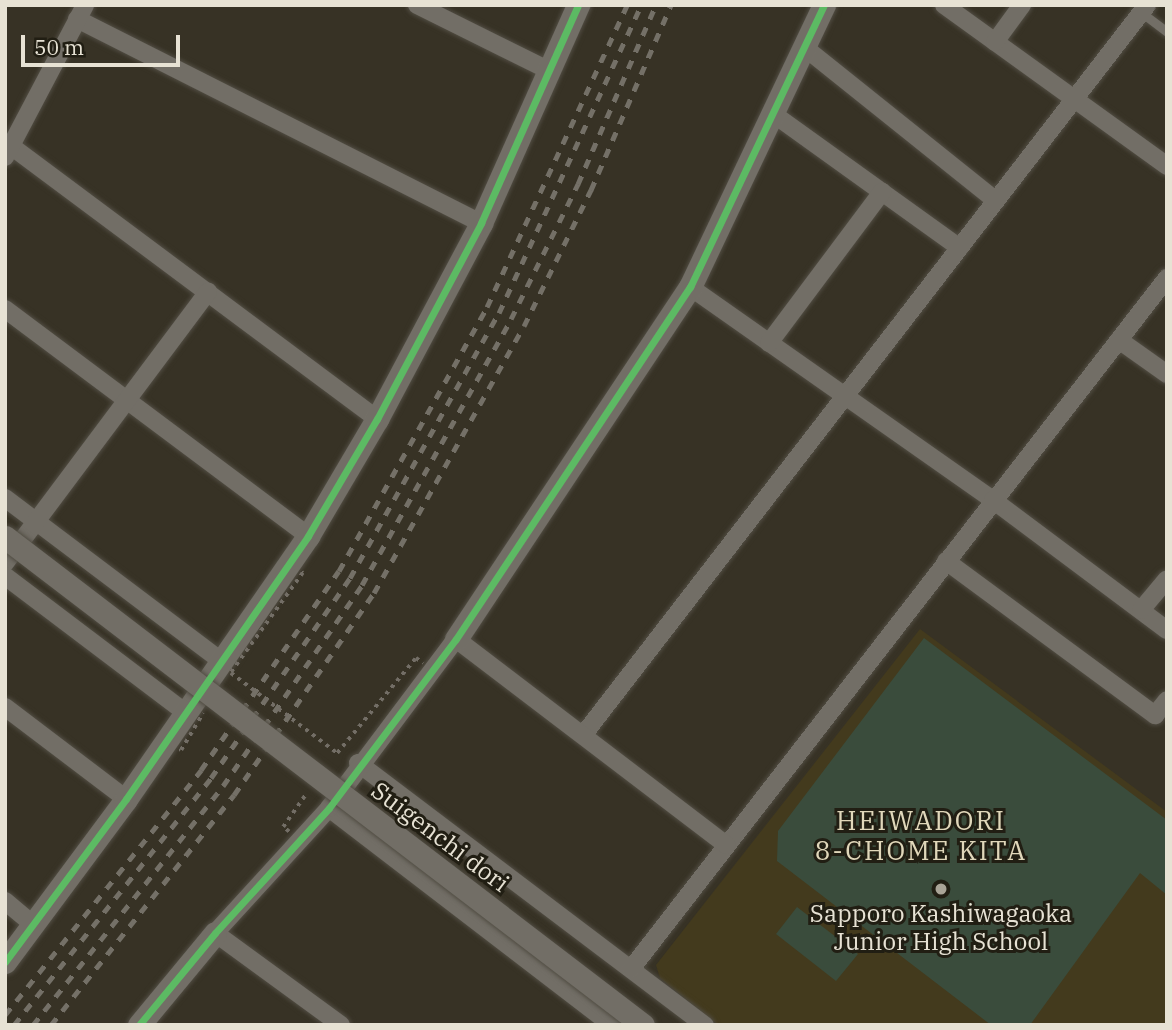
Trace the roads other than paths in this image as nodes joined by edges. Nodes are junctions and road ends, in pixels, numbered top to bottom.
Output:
1 (417, 5) edge
2 (578, 5) edge
3 (824, 5) edge
4 (944, 5) edge
5 (1022, 5) edge
6 (1144, 9) edge
7 (81, 12) edge
8 (1167, 32) edge
9 (995, 42) junction
10 (804, 47) junction
11 (550, 71) junction
12 (1075, 100) junction
13 (772, 113) junction
14 (8, 151) edge
15 (1167, 166) edge
16 (882, 192) junction
17 (996, 201) junction
18 (481, 223) junction
19 (960, 248) junction
20 (1167, 278) edge
21 (690, 287) junction
22 (208, 292) junction
23 (5, 309) edge
24 (1119, 340) junction
25 (769, 344) junction
26 (1167, 374) edge
27 (845, 399) junction
28 (127, 401) junction
29 (377, 419) junction
30 (5, 498) edge
31 (993, 500) junction
32 (38, 523) junction
33 (308, 536) junction
34 (5, 537) edge
35 (946, 561) junction
36 (5, 562) edge
37 (5, 576) edge
38 (1167, 579) edge
39 (1141, 610) junction
40 (1167, 630) edge
41 (456, 639) junction
42 (220, 660) junction
43 (1167, 700) edge
44 (5, 707) edge
45 (185, 712) junction
46 (584, 734) junction
47 (359, 763) junction
48 (126, 799) junction
49 (329, 808) junction
50 (726, 845) junction
51 (5, 901) edge
52 (34, 925) junction
53 (215, 933) junction
54 (5, 962) edge
55 (631, 969) junction
56 (139, 1025) edge
57 (341, 1025) edge
58 (612, 1025) edge
59 (643, 1025) edge
60 (705, 1025) edge

1 - 11 street
2 - 11 street
3 - 10 street
4 - 9 street
5 - 9 street
6 - 8 lane
6 - 12 street
7 - 14 street
7 - 18 street
9 - 12 street
10 - 13 street
10 - 17 street
11 - 18 street
12 - 15 street
12 - 17 street
13 - 16 street
13 - 21 street
14 - 22 street
16 - 19 street
16 - 25 street
17 - 19 street
18 - 29 street
19 - 27 street
20 - 24 street
21 - 25 street
21 - 41 street
22 - 28 street
22 - 29 street
23 - 28 street
24 - 26 street
24 - 31 street
25 - 27 street
27 - 31 street
27 - 46 street
28 - 32 street
28 - 33 street
29 - 33 street
30 - 32 street
31 - 35 street
31 - 39 street
32 - 36 street
32 - 42 street
33 - 42 street
34 - 59 street, Suigenchi dori, bridge
35 - 43 street
35 - 50 street
37 - 45 street
38 - 39 street
39 - 40 street
41 - 46 street
41 - 47 street
42 - 45 street
44 - 48 street
45 - 48 street
46 - 50 street
47 - 49 street
47 - 55 street
48 - 52 street
49 - 53 street
49 - 58 street
50 - 55 street
51 - 52 street
52 - 54 street
53 - 56 street
53 - 57 street
55 - 60 street

